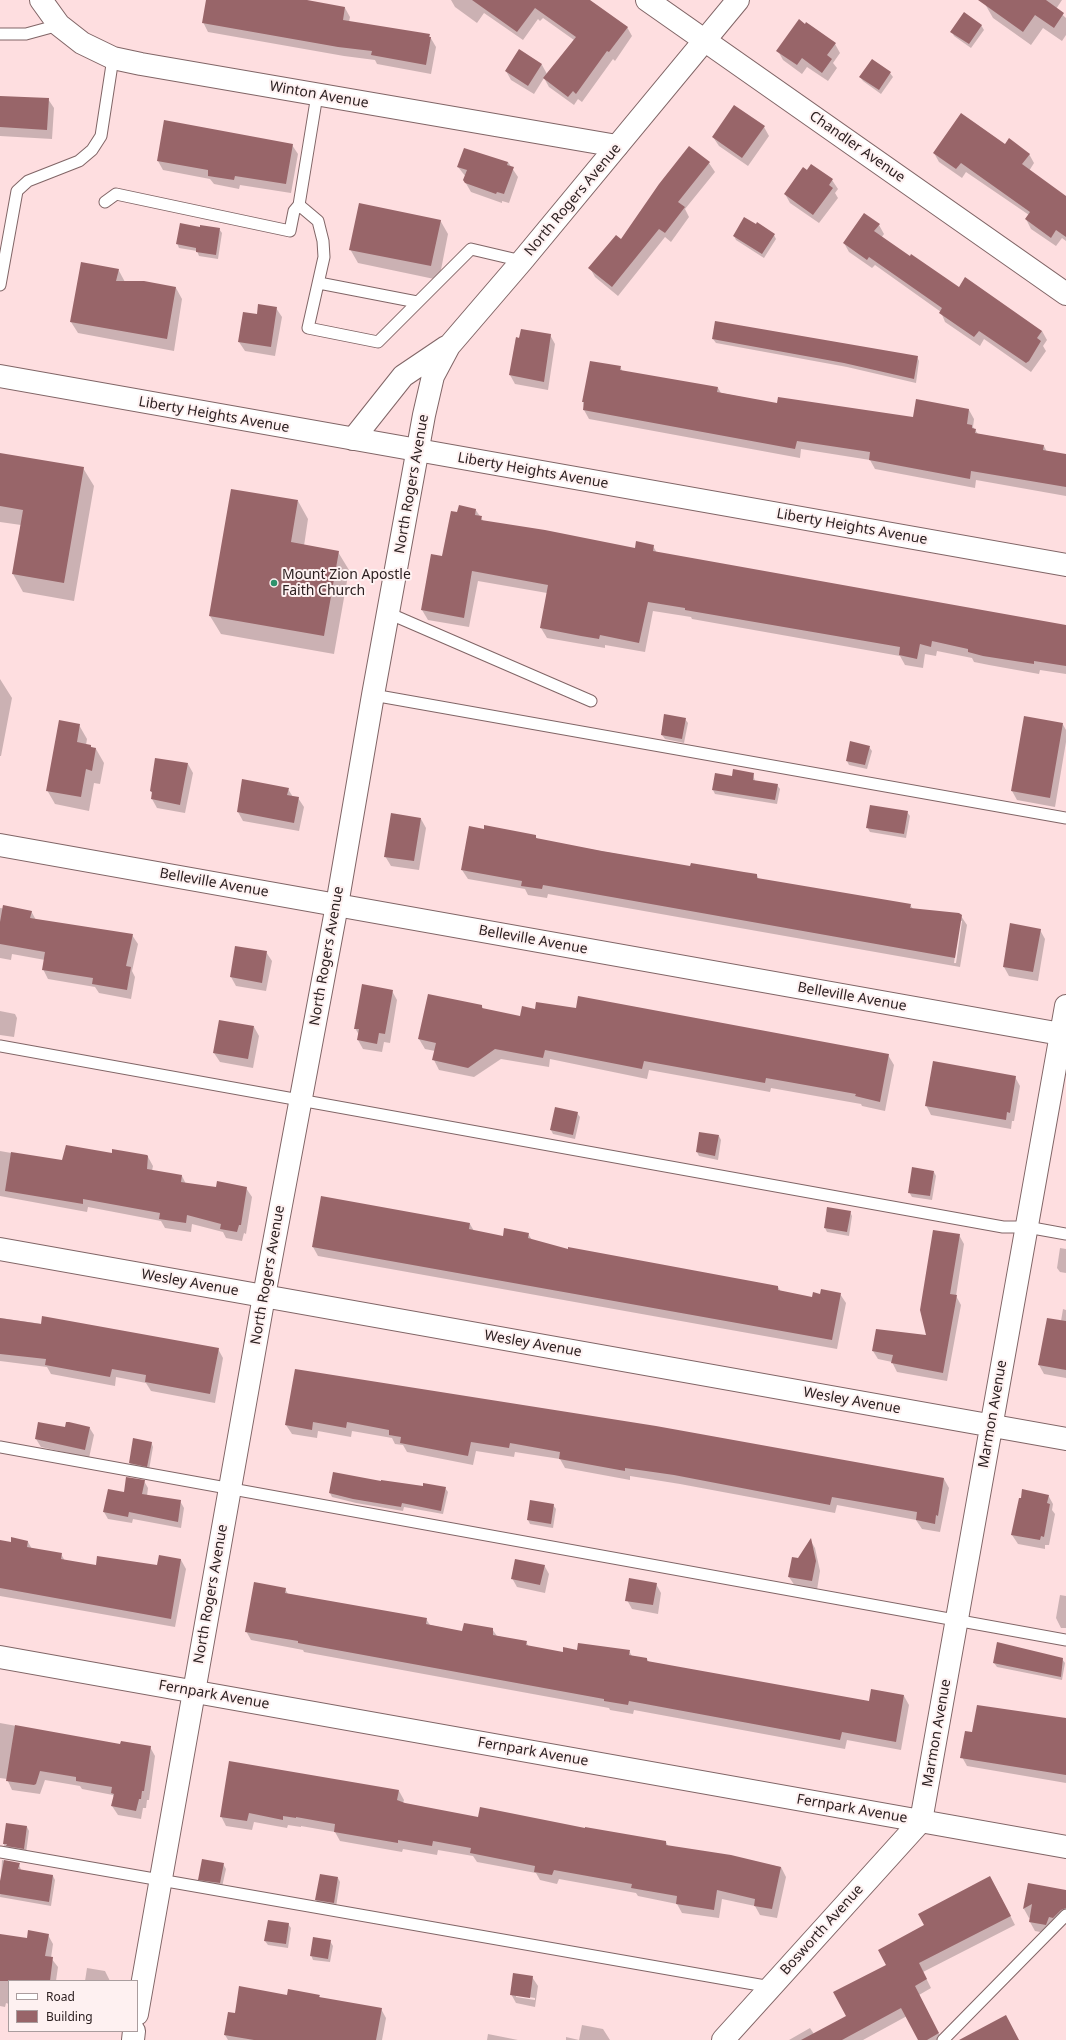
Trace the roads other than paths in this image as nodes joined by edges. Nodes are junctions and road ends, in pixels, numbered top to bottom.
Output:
1 (42, 0) edge
2 (647, 0) edge
3 (738, 0) edge
4 (59, 25) junction
5 (0, 34) edge
6 (704, 40) junction
7 (113, 58) junction
8 (317, 95) junction
9 (618, 146) junction
10 (104, 202) dead end
11 (299, 205) junction
12 (522, 261) junction
13 (319, 283) junction
14 (0, 285) edge
15 (1066, 294) edge
16 (417, 302) junction
17 (449, 346) junction
18 (0, 376) edge
19 (353, 439) junction
20 (418, 450) junction
21 (1066, 565) edge
22 (388, 613) junction
23 (373, 695) junction
24 (591, 701) dead end
25 (1066, 818) edge
26 (0, 846) edge
27 (337, 905) junction
28 (1066, 1006) edge
29 (1064, 1034) edge
30 (0, 1046) edge
31 (301, 1099) junction
32 (1027, 1227) junction
33 (1066, 1234) edge
34 (0, 1249) edge
35 (264, 1296) junction
36 (991, 1426) junction
37 (1066, 1439) edge
38 (0, 1447) edge
39 (230, 1489) junction
40 (956, 1620) junction
41 (1066, 1640) edge
42 (0, 1656) edge
43 (194, 1691) junction
44 (921, 1821) junction
45 (1066, 1847) edge
46 (0, 1852) edge
47 (160, 1880) junction
48 (1066, 1915) edge
49 (771, 1987) junction
50 (138, 2008) edge
51 (723, 2040) edge
52 (943, 2040) edge

1 - 4 street, Winton Avenue
2 - 6 street, Chandler Avenue
3 - 6 street, North Rogers Avenue
4 - 5 lane
4 - 7 street, Winton Avenue
6 - 9 street, North Rogers Avenue
6 - 15 street, Chandler Avenue
7 - 8 street, Winton Avenue
7 - 14 lane
8 - 9 street, Winton Avenue
8 - 11 lane
9 - 12 street, North Rogers Avenue
10 - 11 lane
11 - 13 lane
12 - 16 lane
12 - 17 street, North Rogers Avenue
13 - 16 lane
13 - 16 lane
17 - 19 street
17 - 20 street, North Rogers Avenue
18 - 19 street, Liberty Heights Avenue
19 - 20 street, Liberty Heights Avenue
20 - 21 street, Liberty Heights Avenue
20 - 22 street, North Rogers Avenue
22 - 23 street, North Rogers Avenue
22 - 24 lane
23 - 25 lane
23 - 27 street, North Rogers Avenue
26 - 27 street, Belleville Avenue
27 - 29 street, Belleville Avenue
27 - 31 street, North Rogers Avenue
28 - 29 street, Marmon Avenue
29 - 32 street, Marmon Avenue
30 - 31 lane
31 - 32 lane
31 - 35 street, North Rogers Avenue
32 - 33 lane
32 - 36 street, Marmon Avenue
34 - 35 street, Wesley Avenue
35 - 36 street, Wesley Avenue
35 - 39 street, North Rogers Avenue
36 - 37 street, Wesley Avenue
36 - 40 street, Marmon Avenue
38 - 39 lane
39 - 40 lane
39 - 43 street, North Rogers Avenue
40 - 41 lane
40 - 44 street, Marmon Avenue
42 - 43 street, Fernpark Avenue
43 - 44 street, Fernpark Avenue
43 - 47 street, North Rogers Avenue
44 - 45 street, Fernpark Avenue
44 - 49 street, Bosworth Avenue
46 - 47 lane
47 - 49 lane
47 - 50 street, North Rogers Avenue
48 - 52 lane
49 - 51 street, Bosworth Avenue

